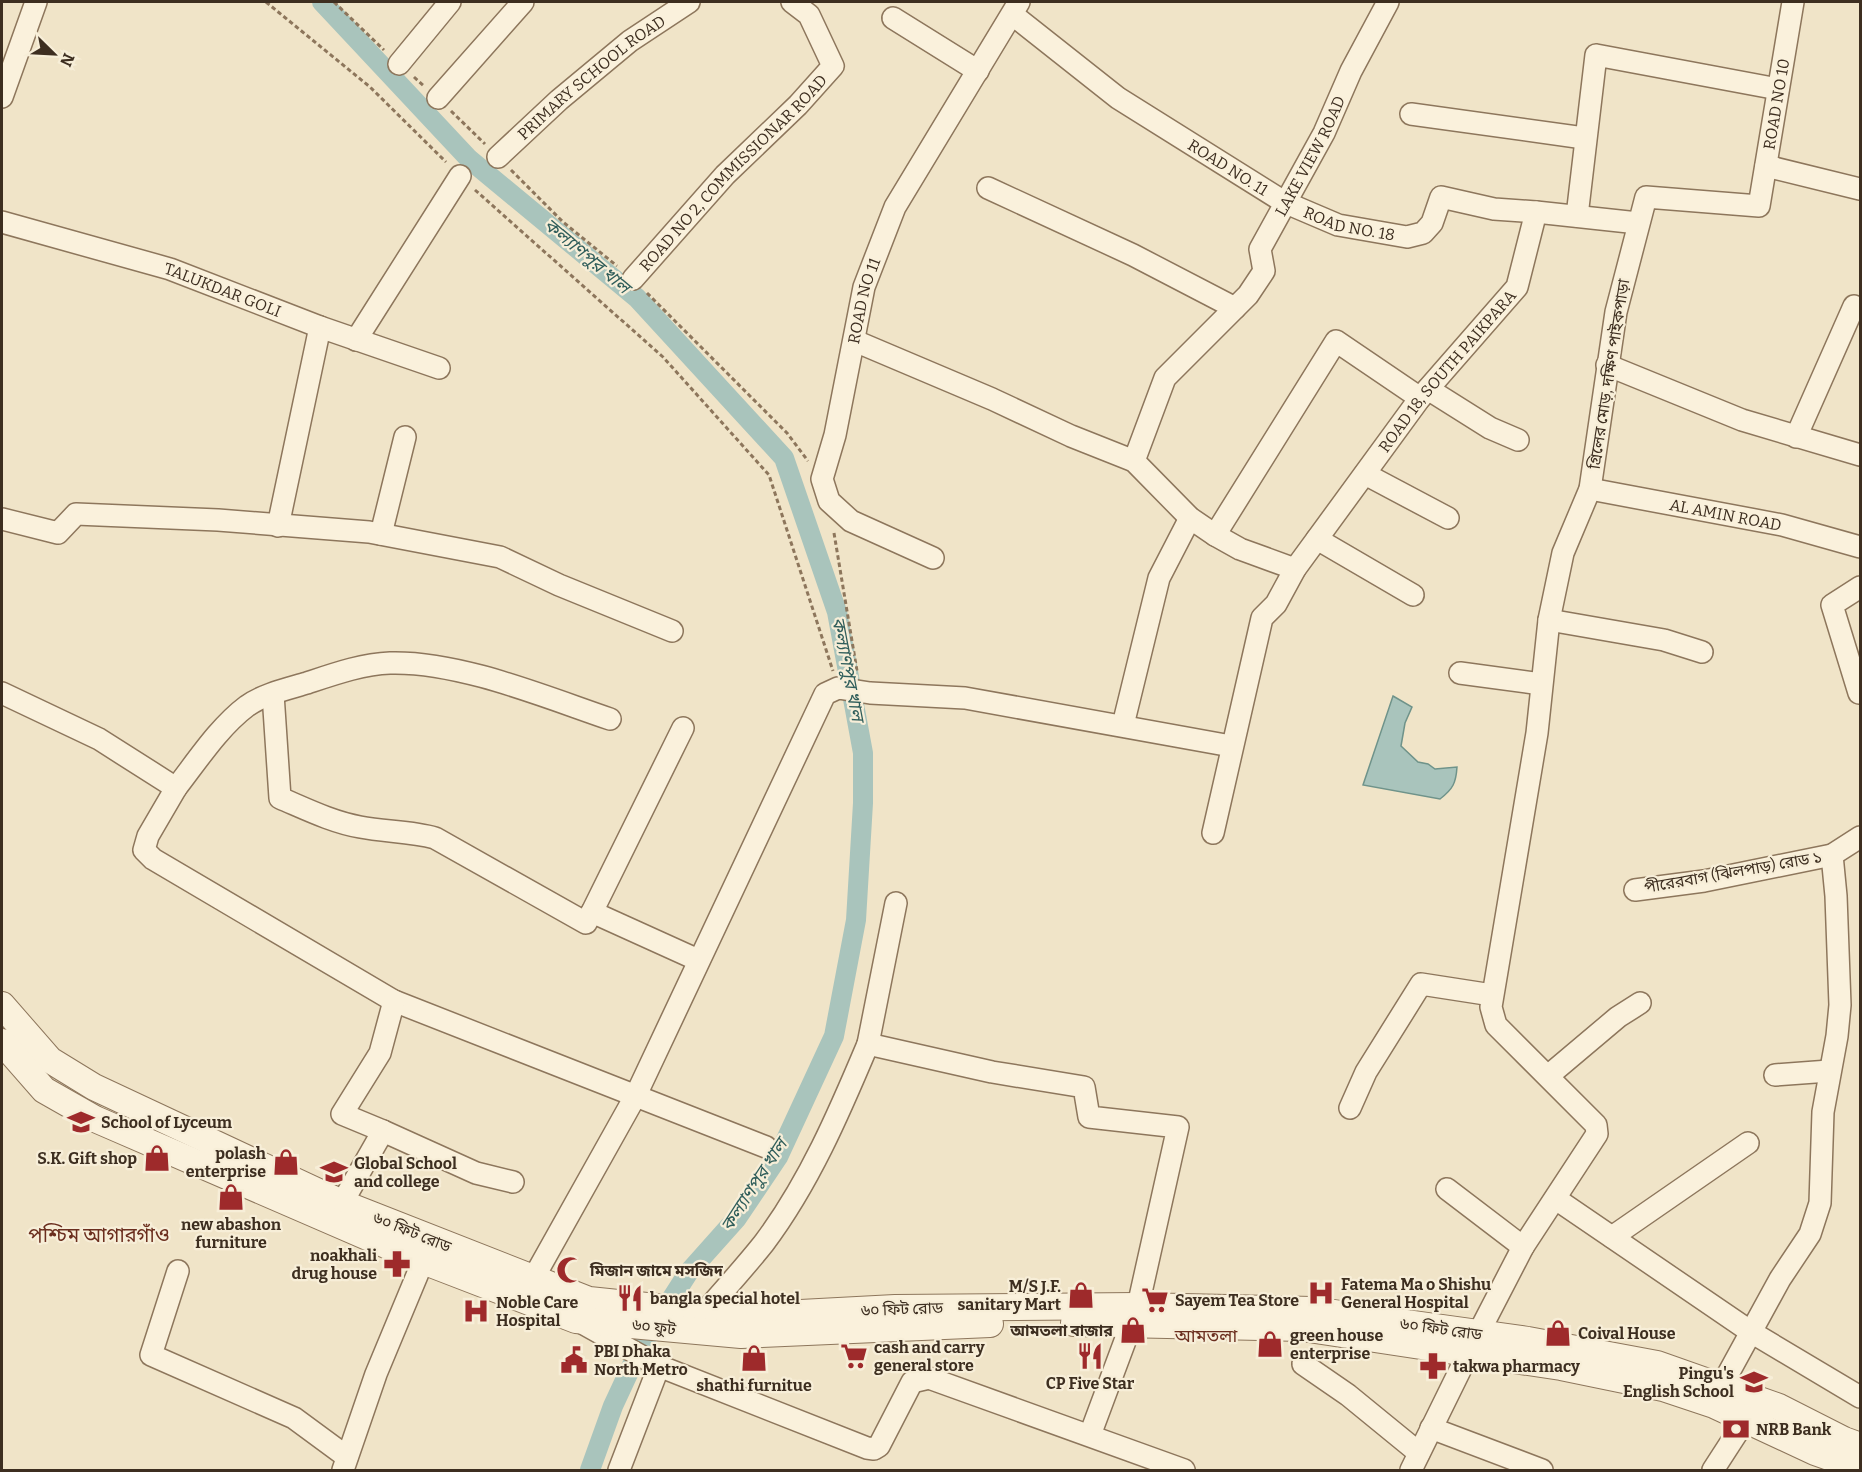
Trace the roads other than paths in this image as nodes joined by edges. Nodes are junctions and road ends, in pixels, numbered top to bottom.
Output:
1 (36, 2) edge
2 (450, 2) edge
3 (523, 2) edge
4 (689, 2) edge
5 (792, 2) edge
6 (1388, 2) edge
7 (1793, 2) edge
8 (1016, 8) edge
9 (893, 18) dead end
10 (399, 64) road end
11 (978, 71) junction
12 (1778, 89) junction
13 (2, 97) edge
14 (438, 98) road end
15 (1411, 114) dead end
16 (1172, 132) joint
17 (1584, 138) junction
18 (498, 157) road end
19 (1766, 166) junction
20 (460, 176) road end
21 (988, 188) dead end
22 (1860, 189) edge
23 (1284, 202) junction
24 (1759, 206) joint
25 (1536, 212) junction
26 (1577, 216) junction
27 (2, 222) edge
28 (1638, 223) junction
29 (633, 279) road end
30 (1854, 306) dead end
31 (1235, 308) junction
32 (320, 327) junction
33 (356, 340) junction
34 (855, 341) junction
35 (1607, 365) junction
36 (440, 368) dead end
37 (1424, 394) junction
38 (405, 437) dead end
39 (1796, 437) junction
40 (1518, 440) dead end
41 (1860, 454) edge
42 (1134, 461) junction
43 (1365, 474) junction
44 (1590, 489) junction
45 (1190, 518) junction
46 (1448, 518) dead end
47 (2, 519) edge
48 (278, 526) junction
49 (381, 534) junction
50 (1215, 535) junction
51 (1317, 539) junction
52 (1860, 547) edge
53 (933, 558) dead end
54 (1295, 569) junction
55 (1860, 587) edge
56 (1413, 595) dead end
57 (1550, 620) junction
58 (672, 631) dead end
59 (1702, 652) dead end
60 (1460, 673) dead end
61 (1540, 684) junction
62 (2, 693) edge
63 (1859, 693) edge
64 (273, 694) junction
65 (610, 719) dead end
66 (1124, 725) junction
67 (683, 728) dead end
68 (1231, 746) junction
69 (176, 788) junction
70 (1213, 833) dead end
71 (1860, 837) edge
72 (1832, 855) junction
73 (1635, 890) dead end
74 (896, 903) dead end
75 (592, 912) junction
76 (698, 960) junction
77 (1492, 995) junction
78 (394, 1001) junction
79 (1640, 1003) dead end
80 (2, 1005) edge
81 (2, 1042) edge
82 (868, 1044) junction
83 (1829, 1071) junction
84 (1775, 1075) dead end
85 (1548, 1077) junction
86 (636, 1095) junction
87 (1350, 1108) dead end
88 (383, 1131) junction
89 (1748, 1143) dead end
90 (766, 1147) dead end
91 (513, 1182) dead end
92 (1447, 1189) dead end
93 (1556, 1199) junction
94 (342, 1203) junction
95 (1612, 1237) junction
96 (1523, 1247) junction
97 (423, 1261) junction
98 (178, 1271) dead end
99 (533, 1280) junction
100 (1143, 1316) junction
101 (692, 1318) junction
102 (623, 1324) junction
103 (1751, 1332) junction
104 (1474, 1343) junction
105 (1303, 1364) dead end
106 (656, 1365) junction
107 (1718, 1395) junction
108 (1860, 1396) edge
109 (1746, 1419) junction
110 (1431, 1428) junction
111 (1090, 1435) junction
112 (1860, 1446) edge
113 (1415, 1462) edge
114 (345, 1464) edge
115 (1860, 1468) edge
116 (1174, 1469) edge
117 (619, 1470) edge
118 (1542, 1470) edge
119 (1713, 1470) edge

1 - 13 street
2 - 10 street
3 - 14 street
4 - 18 street, PRIMARY SCHOOL ROAD
5 - 29 street, ROAD NO 2, COMMISSIONAR ROAD
6 - 23 street, LAKE VIEW ROAD
7 - 12 street, ROAD NO 10
8 - 11 street, ROAD NO 11
8 - 16 street, ROAD NO 11
9 - 11 street
11 - 34 street, ROAD NO 11
12 - 17 street
12 - 19 street, ROAD NO 10
15 - 17 street
16 - 23 street, ROAD NO. 11
17 - 26 street
19 - 22 street
19 - 24 street, ROAD NO 10
20 - 33 street
21 - 31 street
23 - 25 street, ROAD NO. 18
23 - 31 street, LAKE VIEW ROAD
24 - 28 street, গ্রিলের মোড়, দক্ষিণ পাইকপাড়া
25 - 26 street
25 - 37 street, ROAD 18, SOUTH PAIKPARA
26 - 28 street
27 - 32 street, TALUKDAR GOLI
28 - 35 street, গ্রিলের মোড়, দক্ষিণ পাইকপাড়া
30 - 39 street
31 - 42 street, LAKE VIEW ROAD
32 - 33 street, TALUKDAR GOLI
32 - 48 street
33 - 36 street, TALUKDAR GOLI
34 - 42 street
34 - 53 street, ROAD NO 11
35 - 39 street
35 - 44 street, গ্রিলের মোড়, দক্ষিণ পাইকপাড়া
37 - 40 street
37 - 43 street, ROAD 18, SOUTH PAIKPARA
37 - 50 street
38 - 49 street
39 - 41 street
42 - 45 street
43 - 46 street
43 - 51 street, ROAD 18, SOUTH PAIKPARA
44 - 52 street, AL AMIN ROAD
44 - 57 street, গ্রিলের মোড়, দক্ষিণ পাইকপাড়া
45 - 50 street
45 - 66 street
47 - 48 street
48 - 49 street
49 - 58 street
50 - 54 street
51 - 54 street, ROAD 18, SOUTH PAIKPARA
51 - 56 street
54 - 68 street, ROAD 18, SOUTH PAIKPARA
55 - 63 street
57 - 59 street
57 - 61 street, গ্রিলের মোড়, দক্ষিণ পাইকপাড়া
60 - 61 street
61 - 77 street, গ্রিলের মোড়, দক্ষিণ পাইকপাড়া
62 - 69 street
64 - 65 street
64 - 69 street
64 - 75 street
66 - 68 street
66 - 76 street
67 - 75 street
68 - 70 street, ROAD 18, SOUTH PAIKPARA
69 - 78 street
71 - 72 street
72 - 73 street, পীরেরবাগ (ঝিলপাড়) রোড ১
72 - 83 street
74 - 82 street
75 - 76 street
76 - 86 street
77 - 85 street, গ্রিলের মোড়, দক্ষিণ পাইকপাড়া
77 - 87 street
78 - 86 street
78 - 88 street
79 - 85 street
80 - 94 street, ৬০ ফিট রোড
81 - 97 street, ৬০ ফিট রোড
82 - 100 street
82 - 101 street
83 - 84 street
83 - 103 street
85 - 93 street, গ্রিলের মোড়, দক্ষিণ পাইকপাড়া
86 - 90 street
86 - 99 street
88 - 91 street
88 - 94 street
89 - 95 street
92 - 96 street
93 - 95 street
93 - 96 street, গ্রিলের মোড়, দক্ষিণ পাইকপাড়া
94 - 99 street, ৬০ ফিট রোড
95 - 103 street
96 - 104 street, গ্রিলের মোড়, দক্ষিণ পাইকপাড়া
97 - 102 street, ৬০ ফিট রোড
97 - 114 street
98 - 114 street
99 - 102 street, ৬০ ফিট রোড
100 - 101 street, ৬০ ফিট রোড
100 - 104 street, ৬০ ফিট রোড
100 - 111 street
101 - 102 street, ৬০ ফিট রোড
102 - 106 street
103 - 107 street
103 - 108 street
104 - 107 street, ৬০ ফিট রোড
104 - 110 street, গ্রিলের মোড়, দক্ষিণ পাইকপাড়া
105 - 113 street
106 - 111 street
106 - 117 street
107 - 109 street, ৬০ ফিট রোড
107 - 112 street, ৬০ ফিট রোড
109 - 115 street, ৬০ ফিট রোড
109 - 119 street
110 - 113 street, গ্রিলের মোড়, দক্ষিণ পাইকপাড়া
110 - 118 street
111 - 116 street

